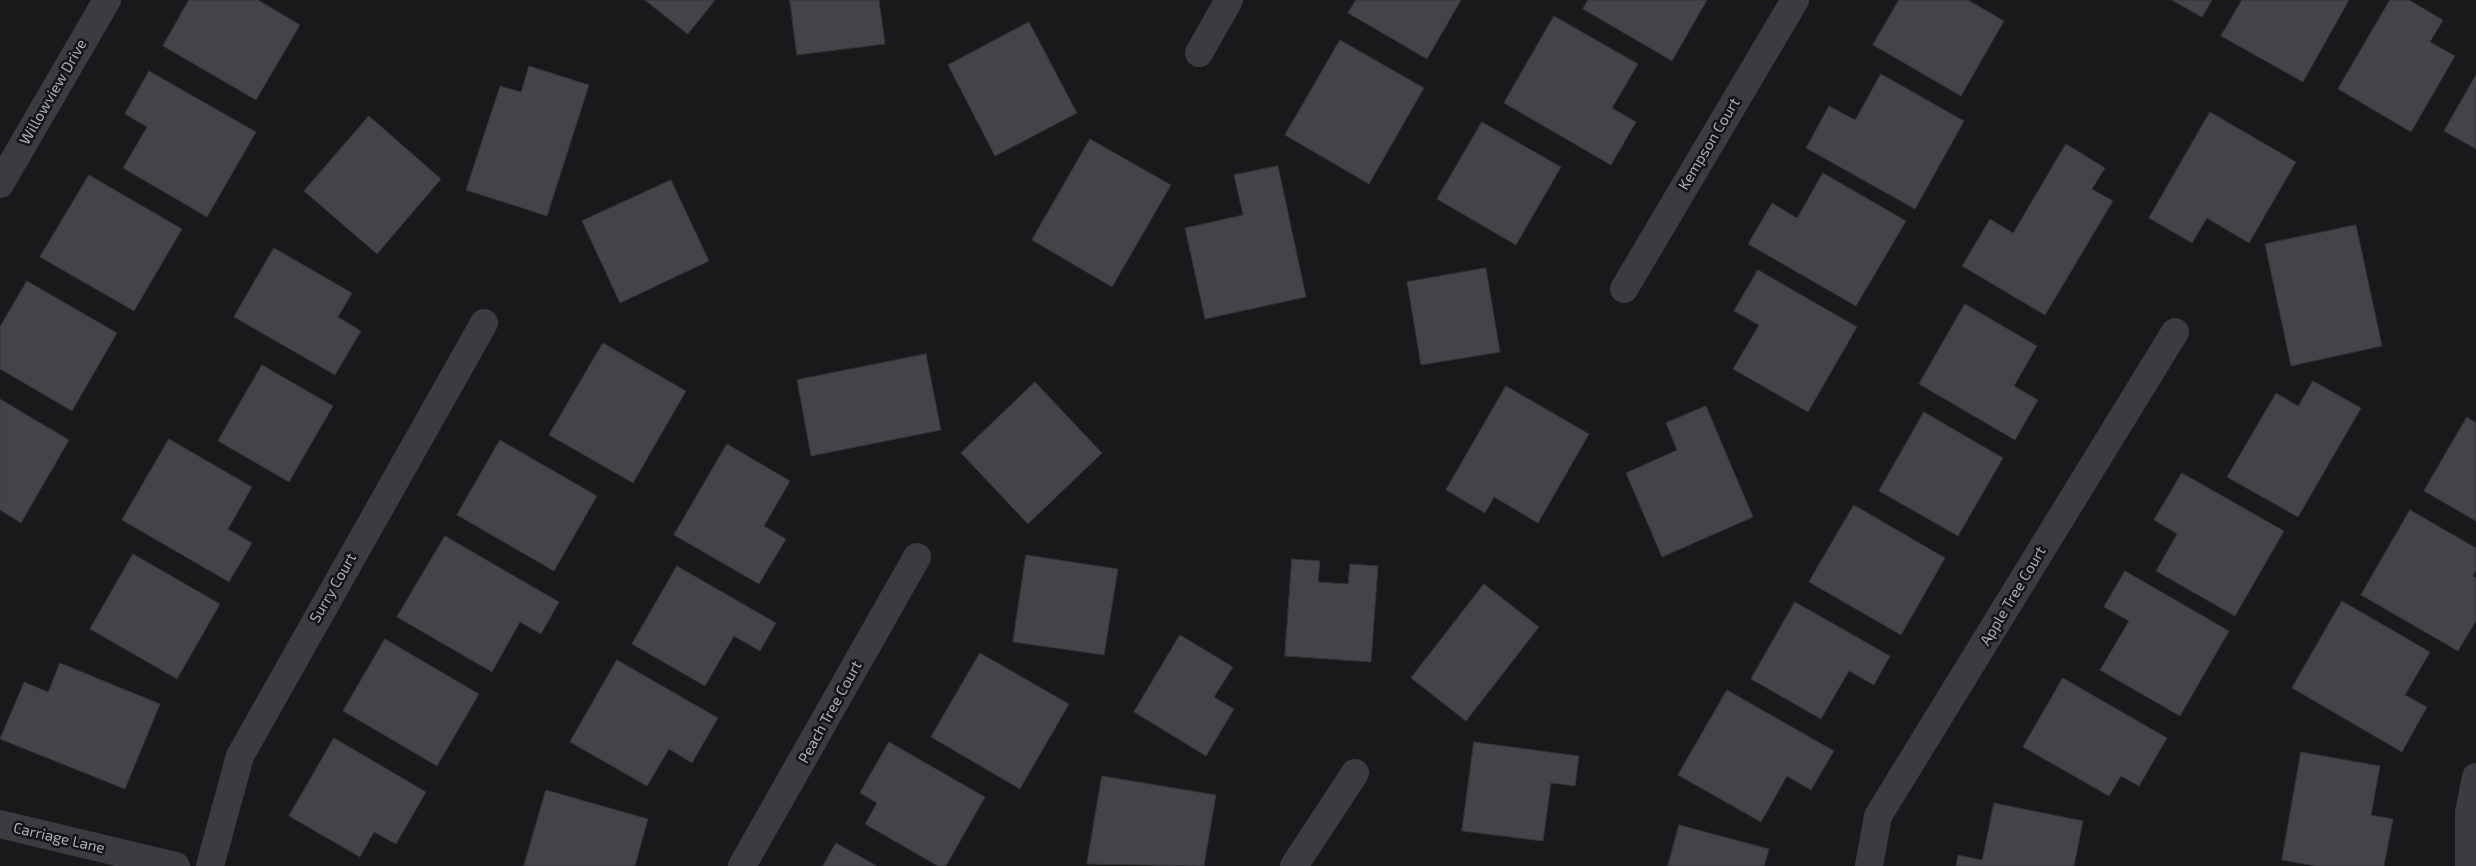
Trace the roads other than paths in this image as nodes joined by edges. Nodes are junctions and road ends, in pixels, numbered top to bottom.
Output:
1 (107, 0) edge
2 (1230, 0) edge
3 (1795, 0) edge
4 (1199, 53) dead end
5 (0, 184) edge
6 (1624, 289) dead end
7 (484, 322) dead end
8 (2175, 332) dead end
9 (917, 557) dead end
10 (1355, 772) dead end
11 (2476, 777) edge
12 (0, 824) edge
13 (176, 866) edge
14 (210, 866) edge
15 (742, 866) edge
16 (1294, 866) edge
17 (1869, 866) edge
18 (2469, 866) edge

1 - 5 street, Willowview Drive
2 - 4 street
3 - 6 street, Kempson Court
7 - 14 street, Surry Court
8 - 17 street, Apple Tree Court
9 - 15 street, Peach Tree Court
10 - 16 street
11 - 18 street
12 - 13 street, Carriage Lane

